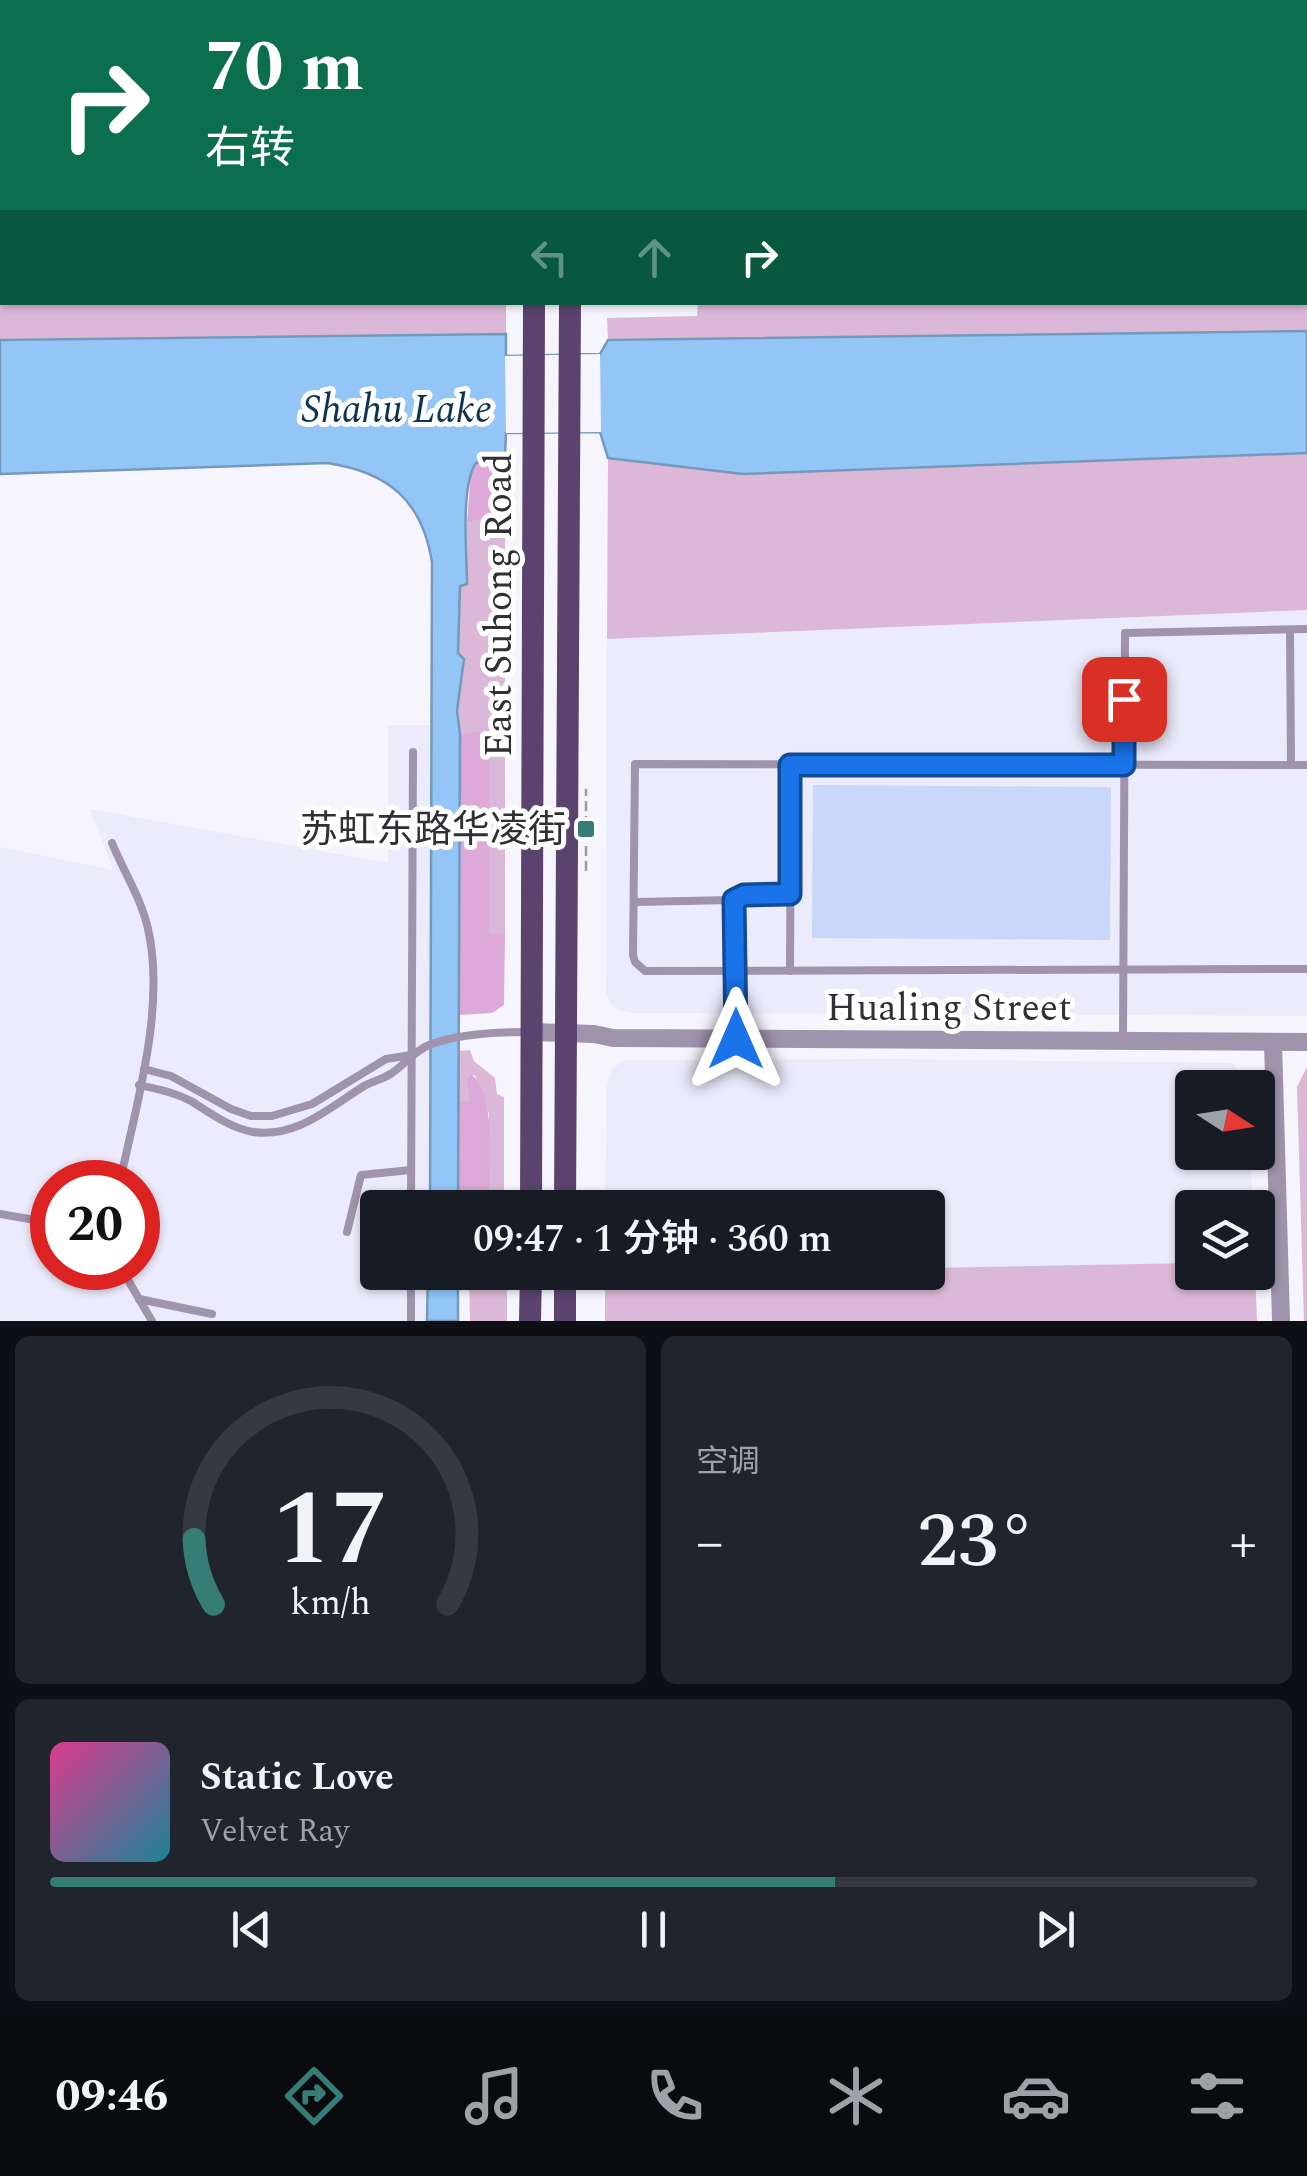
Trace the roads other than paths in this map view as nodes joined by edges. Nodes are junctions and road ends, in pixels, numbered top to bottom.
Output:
1 (534, 305) edge
2 (570, 305) edge
3 (1307, 629) edge
4 (1290, 630) junction
5 (413, 752) dead end
6 (1291, 764) junction
7 (790, 765) junction
8 (1124, 765) junction
9 (1307, 765) edge
10 (112, 842) dead end
11 (790, 894) junction
12 (734, 900) junction
13 (635, 902) junction
14 (1307, 969) edge
15 (736, 971) junction
16 (790, 971) junction
17 (1123, 972) junction
18 (532, 1032) junction
19 (566, 1033) junction
20 (736, 1039) junction
21 (1123, 1041) junction
22 (1273, 1042) junction
23 (1307, 1042) edge
24 (411, 1055) junction
25 (144, 1069) junction
26 (139, 1085) junction
27 (124, 1160) edge
28 (411, 1170) junction
29 (411, 1190) edge
30 (531, 1190) edge
31 (565, 1190) edge
32 (0, 1214) edge
33 (30, 1219) edge
34 (347, 1232) dead end
35 (134, 1290) edge
36 (411, 1290) edge
37 (531, 1290) edge
38 (565, 1290) edge
39 (139, 1299) junction
40 (212, 1314) dead end
41 (152, 1321) edge
42 (411, 1321) edge
43 (530, 1321) edge
44 (565, 1321) edge
45 (1281, 1321) edge

1 - 18 main road, East Suhong Road
2 - 19 main road, East Suhong Road
3 - 4 lane
4 - 6 lane
4 - 8 lane
5 - 24 lane
6 - 8 lane
6 - 9 lane
7 - 8 lane
7 - 11 lane
7 - 13 lane
8 - 17 lane
10 - 25 lane
11 - 12 lane
11 - 16 lane
12 - 13 lane
12 - 15 lane
13 - 15 lane
14 - 17 lane
15 - 16 lane
15 - 20 lane
16 - 17 lane
17 - 21 lane
18 - 19 street, Hualing Street
18 - 24 lane
18 - 30 main road, East Suhong Road
19 - 20 street, Hualing Street
19 - 31 main road, East Suhong Road
20 - 21 street, Hualing Street
21 - 22 street, Hualing Street
22 - 23 street, Hualing Street
22 - 45 street
24 - 25 lane
24 - 26 lane
24 - 28 lane
25 - 26 lane
26 - 27 lane
28 - 29 lane
28 - 34 lane
32 - 33 lane
35 - 39 lane
36 - 42 lane
37 - 43 main road
38 - 44 main road
39 - 40 lane
39 - 41 lane

